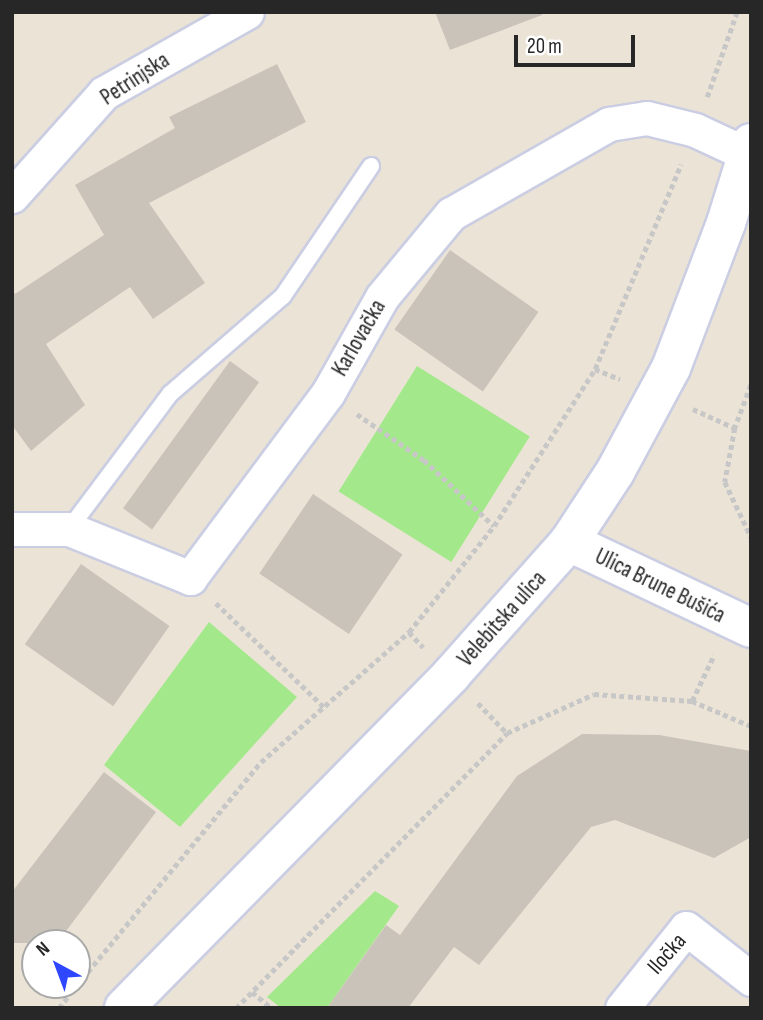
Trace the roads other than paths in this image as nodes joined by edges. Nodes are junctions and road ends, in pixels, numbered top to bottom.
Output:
1 (247, 12) edge
2 (749, 148) edge
3 (371, 166) dead end
4 (12, 196) edge
5 (12, 528) edge
6 (68, 528) junction
7 (569, 542) junction
8 (741, 624) edge
9 (751, 979) edge
10 (124, 1008) edge
11 (622, 1008) edge

1 - 4 street, Petrinjska
2 - 6 street, Karlovačka
2 - 7 street, Velebitska ulica
3 - 6 lane
5 - 6 street
7 - 8 street, Ulica Brune Bušića
7 - 10 street, Velebitska ulica
9 - 11 street, Iločka

